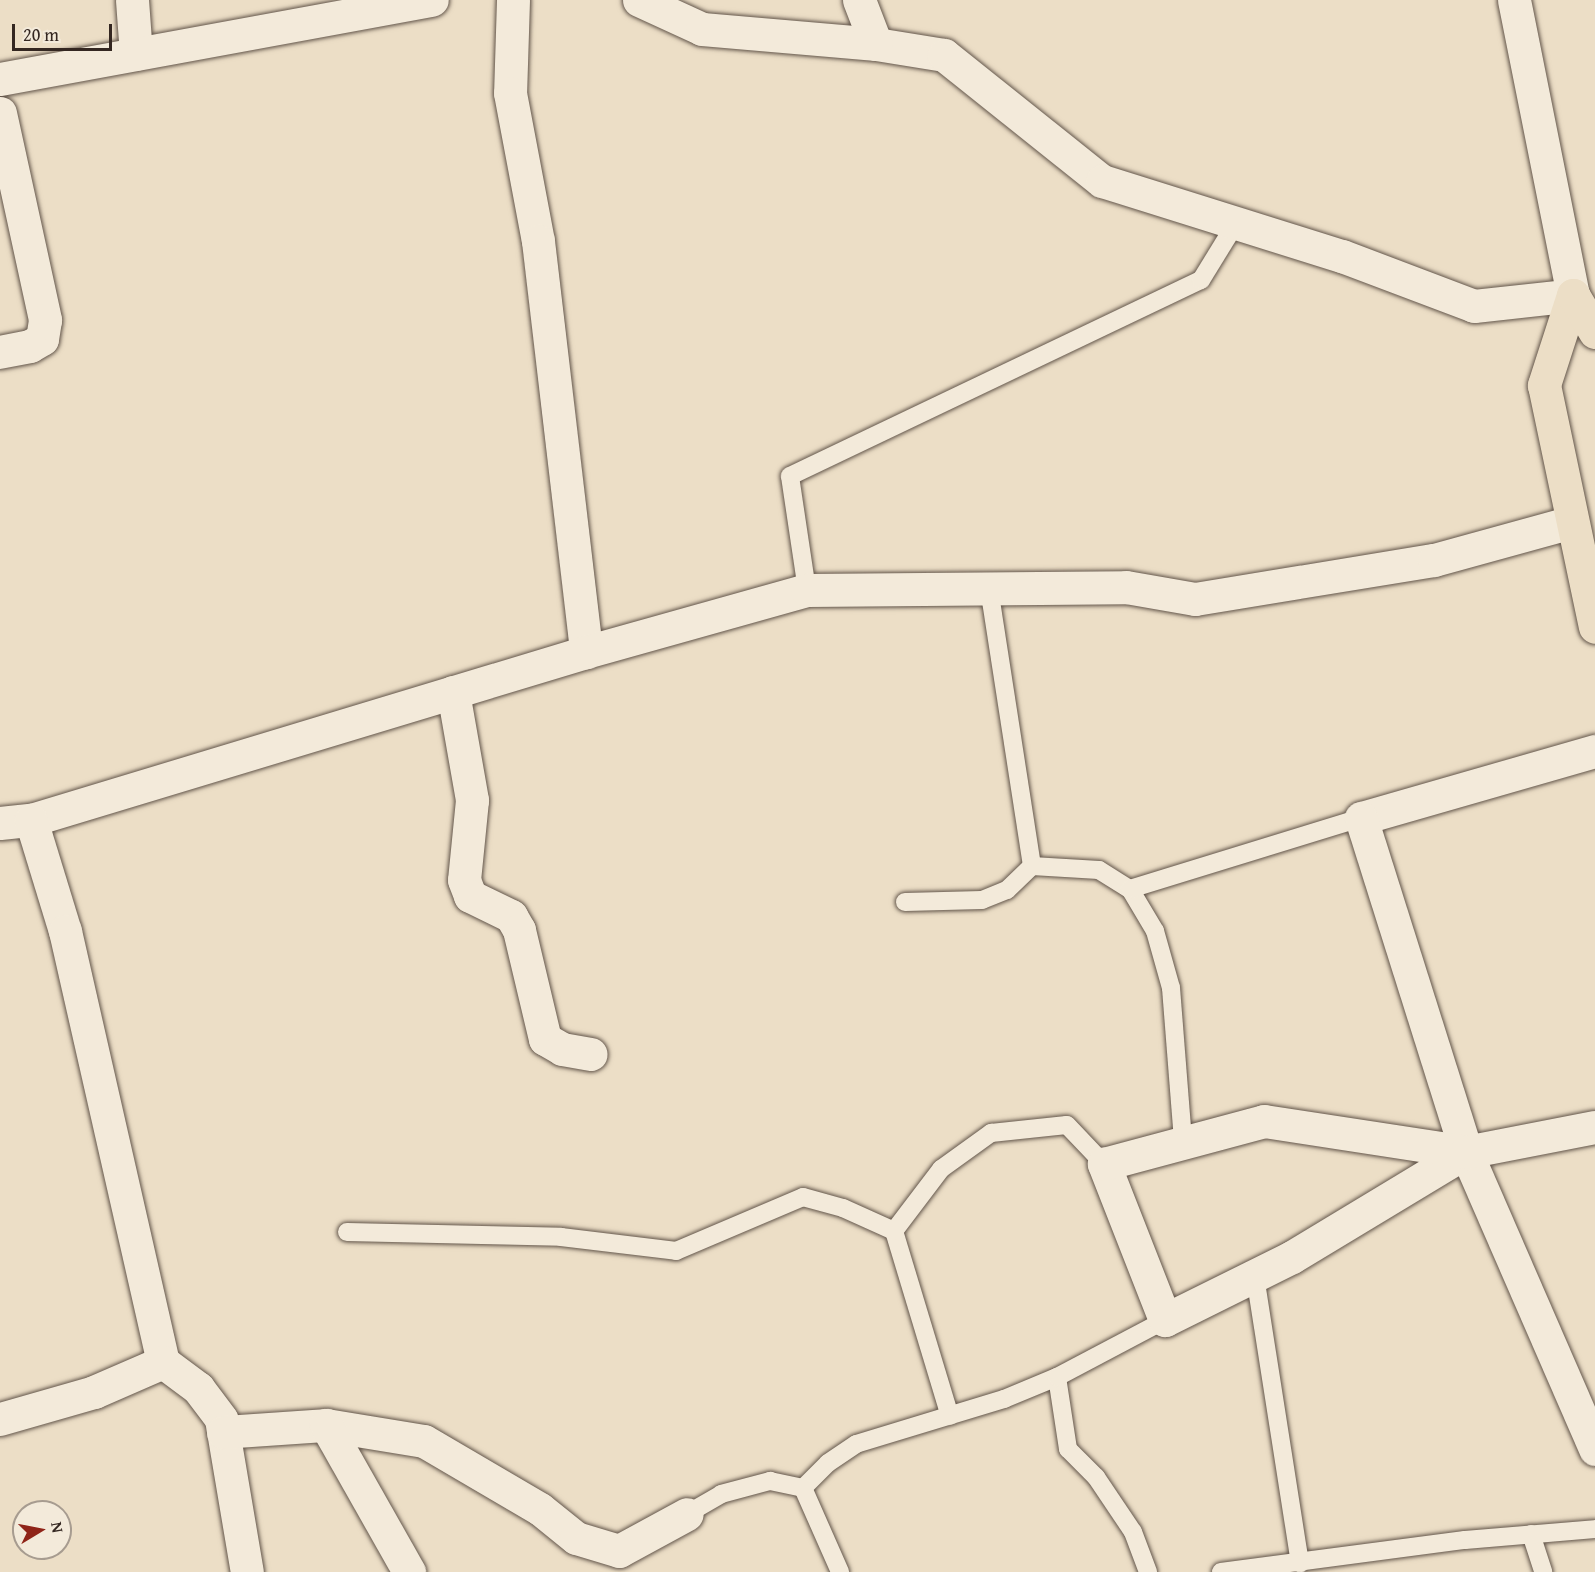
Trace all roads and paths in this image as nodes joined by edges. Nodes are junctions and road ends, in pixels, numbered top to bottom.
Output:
1 (132, 0) edge
2 (432, 0) edge
3 (513, 0) edge
4 (639, 0) edge
5 (858, 0) edge
6 (1514, 0) edge
7 (876, 44) junction
8 (136, 54) junction
9 (0, 79) edge
10 (0, 113) edge
11 (1236, 223) junction
12 (1573, 295) junction
13 (1595, 332) edge
14 (0, 352) edge
15 (1572, 522) junction
16 (989, 588) junction
17 (807, 590) junction
18 (1595, 627) edge
19 (586, 652) junction
20 (453, 692) junction
21 (1595, 751) edge
22 (1361, 818) junction
23 (16, 821) edge
24 (1032, 866) junction
25 (1130, 889) junction
26 (905, 902) dead end
27 (591, 1054) dead end
28 (1595, 1127) edge
29 (1183, 1142) junction
30 (1466, 1152) junction
31 (1104, 1164) junction
32 (894, 1231) junction
33 (347, 1232) dead end
34 (1256, 1276) junction
35 (1166, 1320) junction
36 (163, 1362) junction
37 (1058, 1377) junction
38 (950, 1416) junction
39 (0, 1419) edge
40 (326, 1425) junction
41 (224, 1432) junction
42 (1595, 1449) edge
43 (803, 1488) junction
44 (687, 1514) joint
45 (1595, 1529) edge
46 (1532, 1534) junction
47 (1300, 1564) junction
48 (1265, 1570) edge
49 (247, 1572) edge
50 (409, 1572) edge
51 (840, 1572) edge
52 (1148, 1572) edge
53 (1221, 1572) edge
54 (1543, 1572) edge

1 - 8 street
2 - 8 street
3 - 19 street
4 - 7 street
5 - 7 street
6 - 12 street
7 - 11 street
8 - 9 street
10 - 14 street
11 - 12 street
11 - 17 lane
12 - 13 main road
12 - 15 main road
15 - 16 street
15 - 18 main road
16 - 17 street
16 - 24 lane
17 - 19 street
19 - 20 street
20 - 23 street
20 - 27 street
21 - 22 street
22 - 25 lane
22 - 30 street
23 - 36 street
24 - 25 lane
24 - 26 lane
25 - 29 lane
28 - 30 street
29 - 30 street
29 - 31 street
30 - 34 street
30 - 42 street
31 - 32 lane
31 - 35 street
32 - 33 lane
32 - 38 lane
34 - 35 street
34 - 47 lane
35 - 37 lane
36 - 39 street
36 - 41 street
37 - 38 lane
37 - 52 lane
38 - 43 lane
40 - 41 street
40 - 44 street
40 - 50 street
41 - 49 street
43 - 44 lane
43 - 51 lane
45 - 46 lane
46 - 47 lane
46 - 54 lane
47 - 48 lane
48 - 53 lane

